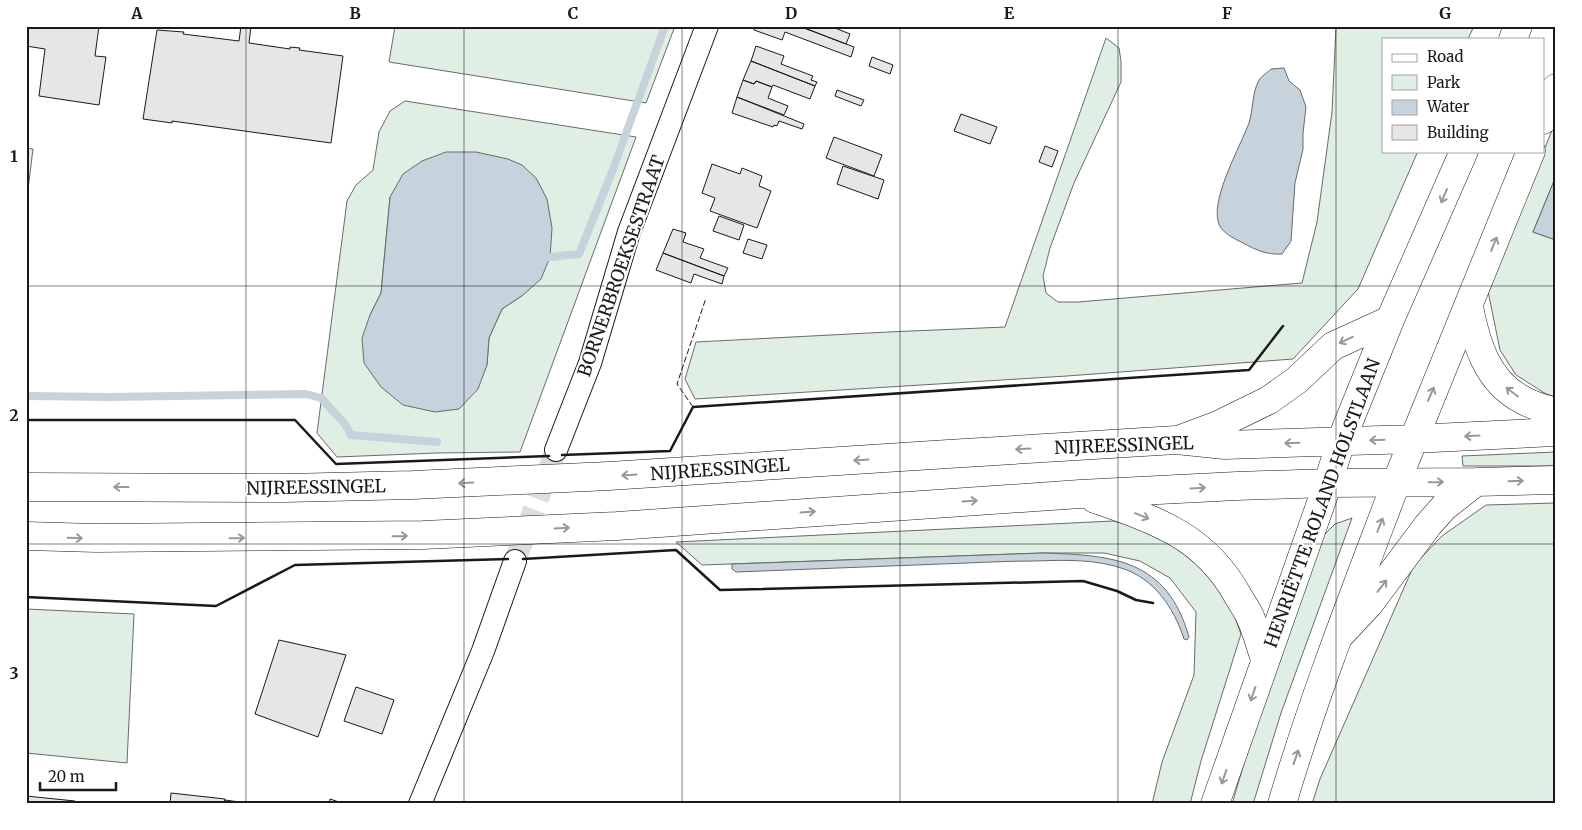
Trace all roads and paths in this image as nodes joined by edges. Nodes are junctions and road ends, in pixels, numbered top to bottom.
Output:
1 (707, 26) edge
2 (1518, 26) edge
3 (1512, 38) edge
4 (1556, 88) edge
5 (1544, 118) edge
6 (1464, 152) edge
7 (1531, 152) edge
8 (1468, 307) junction
9 (1390, 320) junction
10 (1556, 412) edge
11 (1556, 432) edge
12 (1413, 439) junction
13 (1176, 440) junction
14 (1341, 441) junction
15 (556, 450) tunnel mouth
16 (1556, 480) edge
17 (1476, 482) junction
18 (1328, 483) junction
19 (1396, 483) junction
20 (26, 487) edge
21 (1080, 494) junction
22 (26, 536) edge
23 (515, 561) tunnel mouth
24 (1339, 636) junction
25 (1265, 659) junction
26 (420, 804) edge
27 (1215, 804) edge
28 (1282, 804) edge

1 - 15 street, BORNERBROEKSESTRAAT
2 - 3 main road
4 - 5 main road
6 -> 9 main road, HENRIËTTE ROLAND HOLSTLAAN
8 -> 7 main road
10 -> 8 main road
12 -> 8 main road
9 -> 13 main road
9 - 14 main road, HENRIËTTE ROLAND HOLSTLAAN
11 -> 12 main road, NIJREESSINGEL
12 -> 14 main road, NIJREESSINGEL
12 - 19 main road
14 -> 13 main road, NIJREESSINGEL
13 -> 20 main road, NIJREESSINGEL
14 - 18 main road, HENRIËTTE ROLAND HOLSTLAAN
17 -> 16 main road
19 -> 17 main road
24 -> 17 main road
18 - 19 main road
21 -> 18 main road
18 - 25 main road, HENRIËTTE ROLAND HOLSTLAAN
24 -> 19 main road
22 -> 21 main road
21 -> 25 main road
23 - 26 street
28 -> 24 main road
25 -> 27 main road, HENRIËTTE ROLAND HOLSTLAAN

